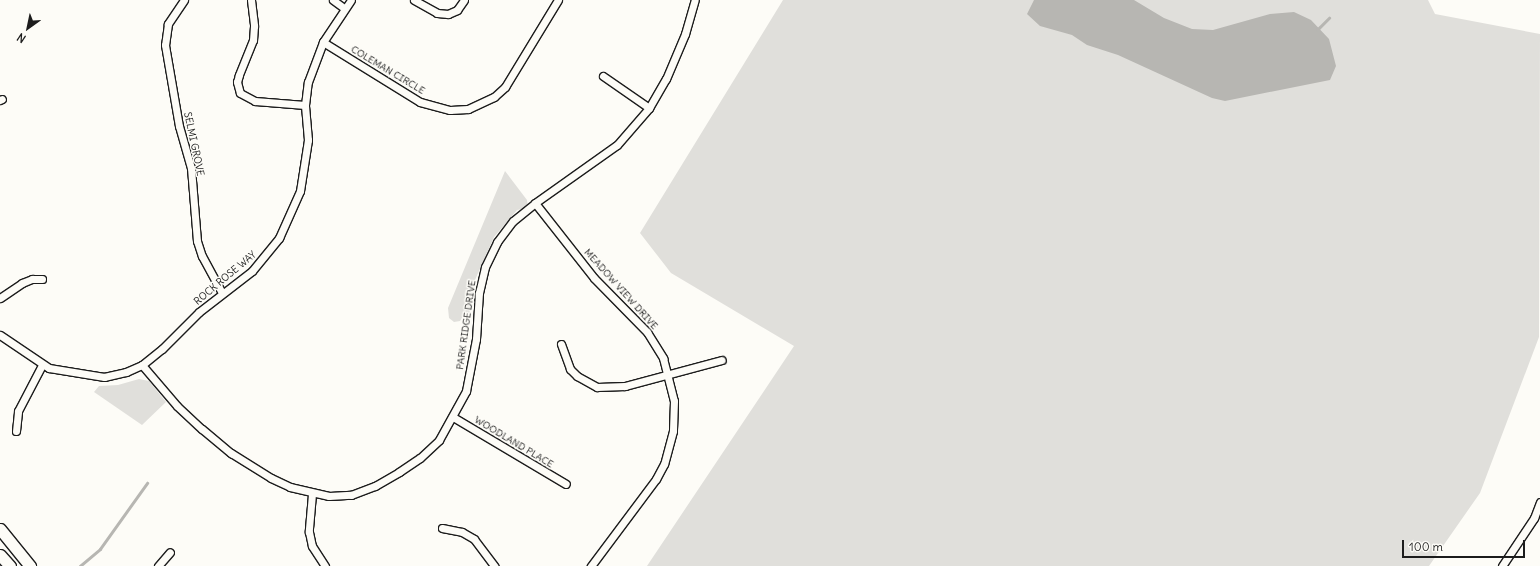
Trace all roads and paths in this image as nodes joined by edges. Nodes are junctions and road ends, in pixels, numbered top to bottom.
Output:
1 (184, 0) edge
2 (251, 0) edge
3 (333, 0) edge
4 (351, 0) edge
5 (414, 0) edge
6 (464, 0) edge
7 (558, 0) edge
8 (695, 0) edge
9 (344, 8) junction
10 (323, 42) junction
11 (603, 76) dead end
12 (305, 105) junction
13 (649, 108) junction
14 (535, 203) junction
15 (42, 279) dead end
16 (222, 293) junction
17 (0, 298) edge
18 (0, 336) edge
19 (561, 344) dead end
20 (722, 360) dead end
21 (42, 365) junction
22 (142, 365) junction
23 (668, 374) junction
24 (453, 417) junction
25 (16, 432) dead end
26 (566, 484) dead end
27 (312, 494) junction
28 (1540, 502) edge
29 (442, 528) dead end
30 (0, 529) edge
31 (170, 552) dead end
32 (0, 555) edge
33 (10, 566) edge
34 (30, 566) edge
35 (158, 566) edge
36 (325, 566) edge
37 (494, 566) edge
38 (590, 566) edge
39 (1502, 566) edge

1 - 16 street, SELMI GROVE
2 - 12 street
3 - 9 street
4 - 9 street, ROCK ROSE WAY
5 - 6 street
7 - 10 street, COLEMAN CIRCLE
8 - 13 street, PARK RIDGE DRIVE
9 - 10 street, ROCK ROSE WAY
10 - 12 street, ROCK ROSE WAY
11 - 13 street
12 - 16 street, ROCK ROSE WAY
13 - 14 street, PARK RIDGE DRIVE
14 - 23 street, MEADOW VIEW DRIVE
14 - 24 street, PARK RIDGE DRIVE
15 - 17 street
16 - 22 street, ROCK ROSE WAY
18 - 21 street, ROCK ROSE WAY
19 - 23 street
20 - 23 street
21 - 22 street, ROCK ROSE WAY
21 - 25 street
22 - 27 street, PARK RIDGE DRIVE
23 - 38 street, MEADOW VIEW DRIVE
24 - 26 street, WOODLAND PLACE
24 - 27 street, PARK RIDGE DRIVE
27 - 36 street
28 - 39 street
29 - 37 street
30 - 34 street
31 - 35 street
32 - 33 street

